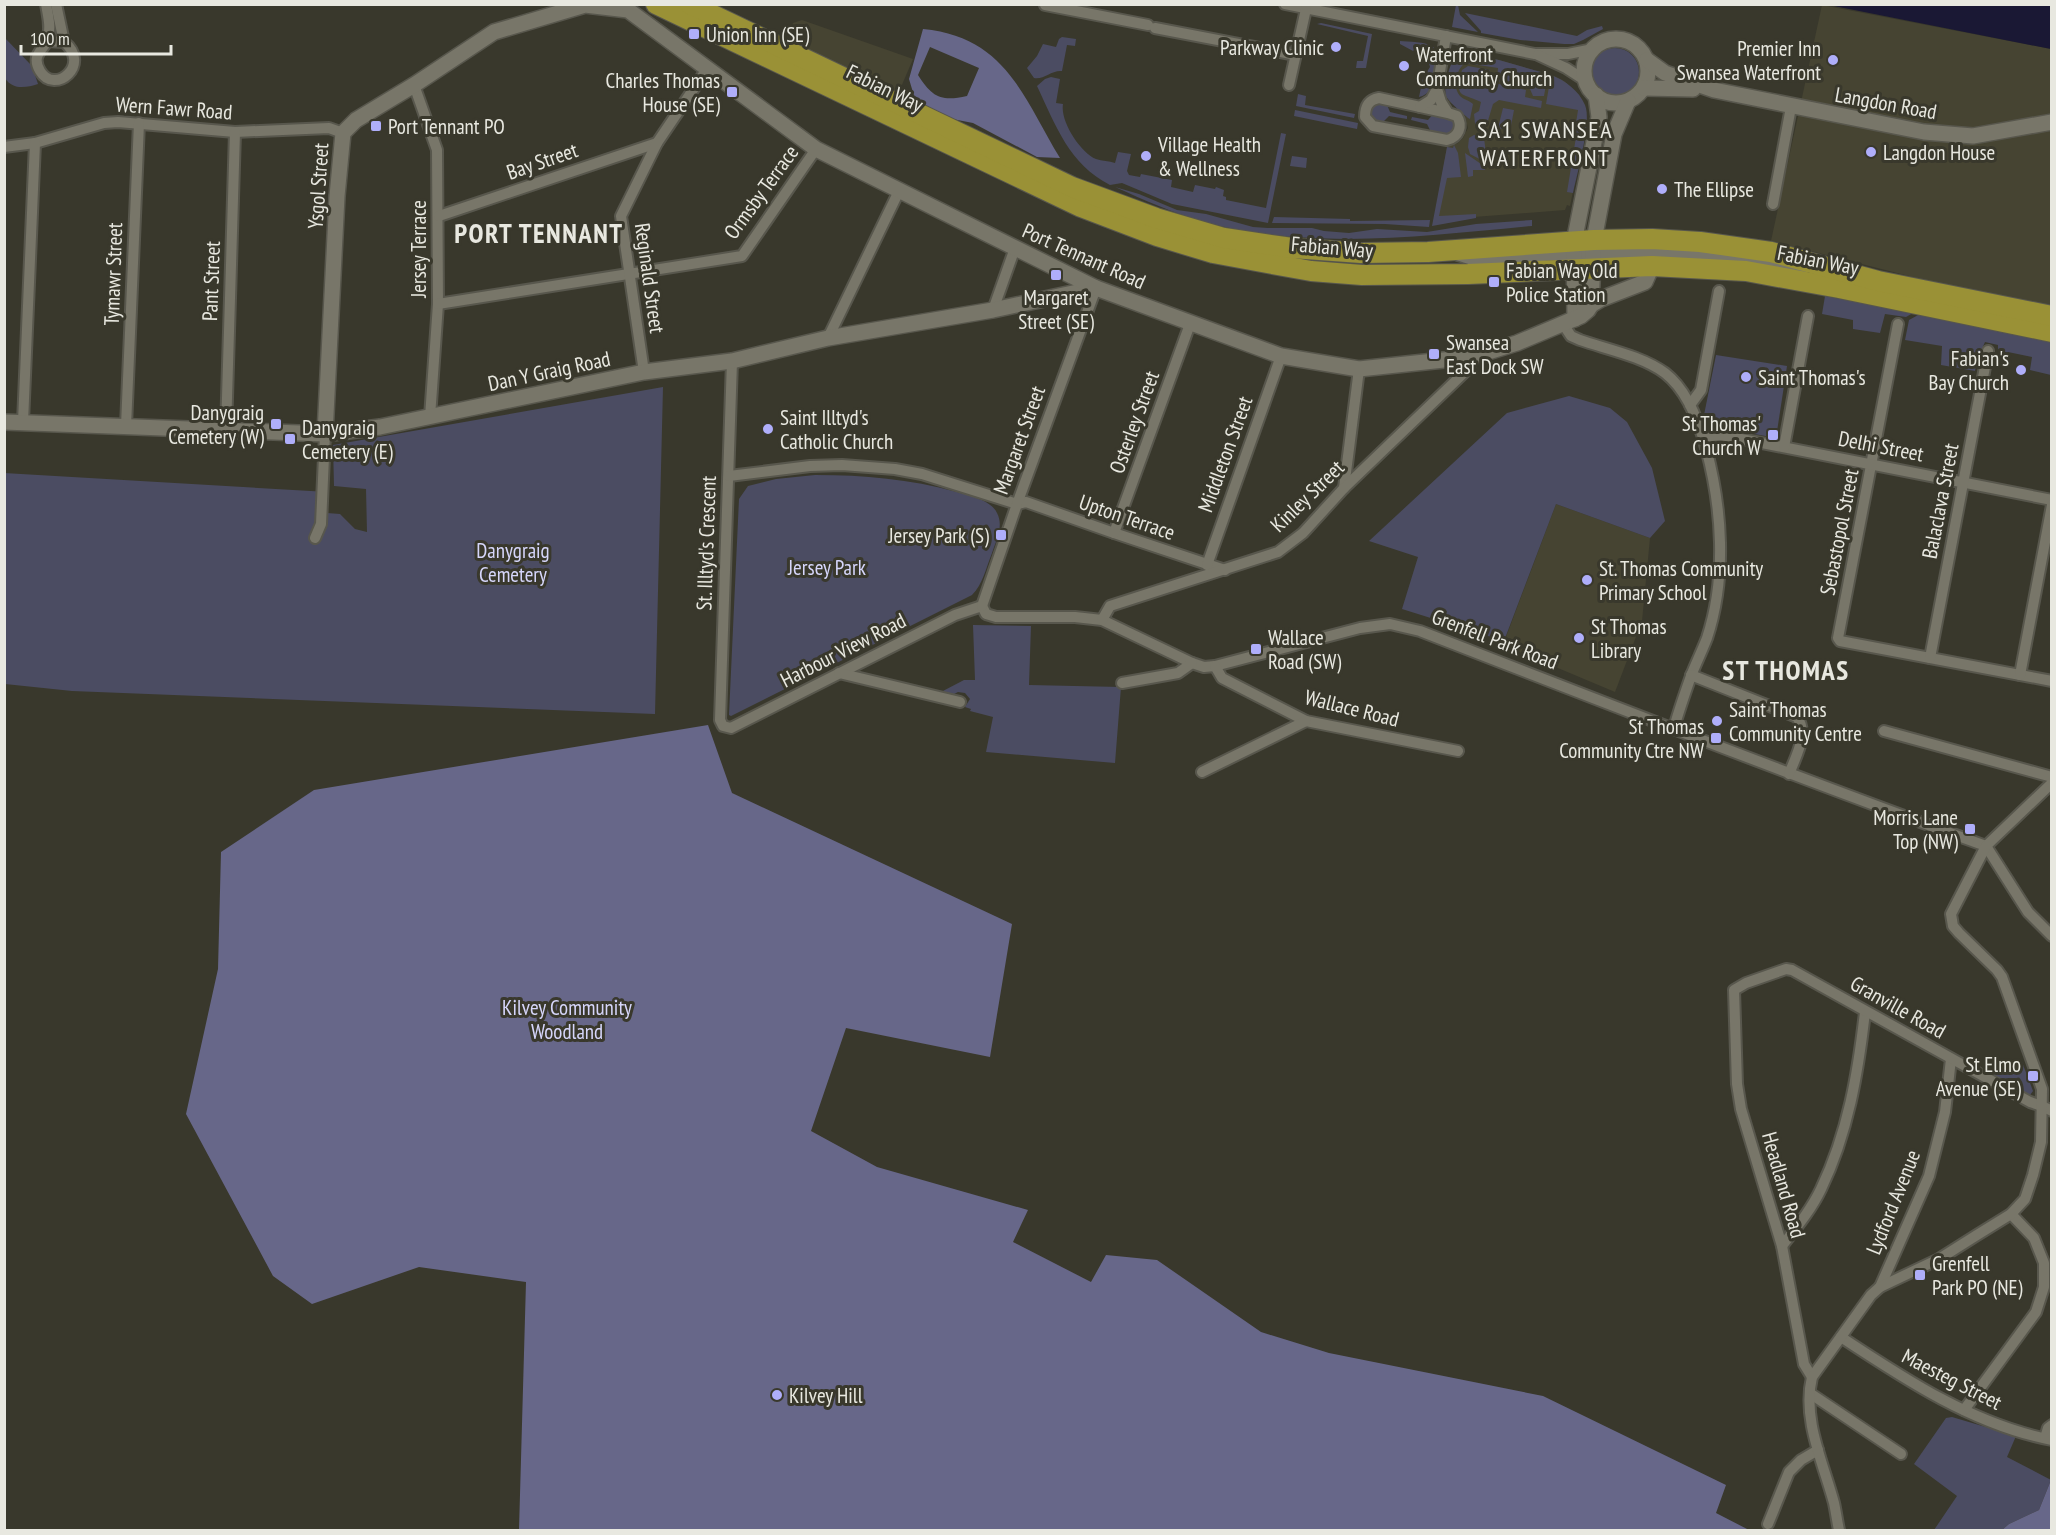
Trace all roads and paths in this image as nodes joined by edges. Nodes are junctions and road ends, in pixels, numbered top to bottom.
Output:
1 (46, 4) edge
2 (56, 4) edge
3 (656, 4) edge
4 (690, 4) edge
5 (1285, 4) edge
6 (1045, 5) edge
7 (1306, 9) junction
8 (628, 10) joint
9 (1446, 36) junction
10 (48, 42) junction
11 (64, 42) junction
12 (1593, 49) junction
13 (1535, 54) junction
14 (1296, 55) junction
15 (1647, 60) junction
16 (707, 69) junction
17 (1586, 81) junction
18 (414, 85) junction
19 (1289, 85) dead end
20 (1644, 88) junction
21 (1437, 89) junction
22 (1714, 90) junction
23 (1596, 95) junction
24 (1629, 100) junction
25 (1420, 107) junction
26 (1791, 107) junction
27 (1448, 113) junction
28 (2052, 122) edge
29 (139, 123) junction
30 (235, 132) junction
31 (343, 133) junction
32 (35, 143) junction
33 (657, 143) junction
34 (4, 147) edge
35 (816, 149) junction
36 (899, 191) junction
37 (1773, 204) dead end
38 (439, 216) junction
39 (1015, 248) junction
40 (1584, 254) junction
41 (1652, 266) junction
42 (628, 274) junction
43 (1096, 288) junction
44 (1839, 288) junction
45 (1719, 291) dead end
46 (438, 304) junction
47 (1591, 305) junction
48 (993, 310) junction
49 (1808, 316) dead end
50 (2052, 316) edge
51 (1569, 322) junction
52 (1190, 324) junction
53 (1898, 324) dead end
54 (2052, 332) edge
55 (828, 338) junction
56 (1988, 351) dead end
57 (1281, 356) junction
58 (1472, 357) junction
59 (732, 361) junction
60 (1359, 369) junction
61 (644, 372) junction
62 (1690, 405) junction
63 (430, 417) junction
64 (4, 422) edge
65 (23, 423) junction
66 (126, 426) junction
67 (226, 431) junction
68 (325, 434) junction
69 (1703, 437) junction
70 (1784, 447) junction
71 (1873, 464) junction
72 (729, 476) junction
73 (1964, 482) junction
74 (1344, 488) junction
75 (2052, 500) edge
76 (1017, 504) junction
77 (2052, 505) edge
78 (1114, 533) junction
79 (315, 538) dead end
80 (1207, 565) junction
81 (1225, 570) junction
82 (982, 606) junction
83 (1102, 620) junction
84 (1930, 658) junction
85 (1192, 663) junction
86 (1215, 666) junction
87 (839, 673) junction
88 (1691, 675) junction
89 (2020, 675) junction
90 (2052, 681) edge
91 (1122, 683) dead end
92 (960, 702) dead end
93 (1306, 721) junction
94 (723, 726) joint
95 (1674, 728) junction
96 (1884, 731) dead end
97 (1458, 751) dead end
98 (1202, 772) dead end
99 (1789, 774) junction
100 (2052, 777) edge
101 (2052, 783) edge
102 (1986, 846) junction
103 (2052, 936) edge
104 (1734, 990) joint
105 (1865, 1012) junction
106 (1951, 1059) junction
107 (2047, 1108) edge
108 (2011, 1214) junction
109 (1782, 1246) junction
110 (1880, 1287) junction
111 (1841, 1338) junction
112 (1812, 1377) junction
113 (1810, 1391) junction
114 (1964, 1410) junction
115 (2052, 1425) edge
116 (2048, 1439) edge
117 (1818, 1450) junction
118 (1901, 1454) dead end
119 (1768, 1524) dead end
120 (1839, 1530) edge

1 - 10 street
2 - 11 street
3 - 40 highway, Fabian Way
4 - 40 highway, Fabian Way
5 - 7 street
6 - 14 street
7 - 9 street
7 - 14 street
8 - 16 street, Port Tennant Road
8 - 18 street, Ysgol Street
9 - 13 street
9 - 21 street
10 - 11 street
10 - 11 street
12 - 13 street
12 - 15 street
12 - 17 street
13 - 17 street
14 - 19 street
15 - 20 street
15 - 22 street, Langdon Road
16 - 33 street, Reginald Street
16 - 35 street, Port Tennant Road
17 - 23 street
18 - 31 street, Ysgol Street
18 - 38 street, Jersey Terrace
20 - 22 street, Langdon Road
20 - 24 street
21 - 25 street
21 - 27 street
22 - 26 street, Langdon Road
23 - 24 street
23 - 40 street
24 - 40 street
25 - 27 street
25 - 27 street
26 - 28 street, Langdon Road
26 - 37 street
29 - 30 street, Wern Fawr Road
29 - 32 street, Wern Fawr Road
29 - 66 street, Tymawr Street
30 - 31 street, Wern Fawr Road
30 - 67 street, Pant Street
31 - 68 street, Ysgol Street
32 - 34 street, Wern Fawr Road
32 - 65 street
33 - 38 street, Bay Street
33 - 42 street, Reginald Street
35 - 36 street, Port Tennant Road
35 - 42 street, Ormsby Terrace
36 - 39 street, Port Tennant Road
36 - 55 street
38 - 46 street, Jersey Terrace
39 - 43 street, Port Tennant Road
39 - 48 street
40 - 41 highway, Fabian Way
40 - 44 street
40 - 47 street
40 - 50 highway, Fabian Way
40 - 51 street
41 - 44 highway, Fabian Way
41 - 47 street, Port Tennant Road
42 - 46 street, Ormsby Terrace
42 - 61 street, Reginald Street
43 - 48 street, Dan Y Graig Road
43 - 52 street, Port Tennant Road
43 - 76 street, Margaret Street
44 - 54 highway, Fabian Way
45 - 62 street
46 - 63 street, Jersey Terrace
47 - 51 street, Port Tennant Road
48 - 55 street, Dan Y Graig Road
49 - 70 street
51 - 58 street, Port Tennant Road
51 - 62 street
52 - 57 street, Port Tennant Road
52 - 78 street, Osterley Street
53 - 71 street, Sebastopol Street
55 - 59 street, Dan Y Graig Road
56 - 73 street, Balaclava Street
57 - 60 street, Port Tennant Road
57 - 80 street, Middleton Street
58 - 60 street, Port Tennant Road
58 - 74 street, Kinley Street
59 - 61 street, Dan Y Graig Road
59 - 72 street, St. Illtyd's Crescent
60 - 74 street
61 - 63 street, Dan Y Graig Road
62 - 69 street
63 - 68 street, Dan Y Graig Road
64 - 65 street, Dan Y Graig Road
65 - 66 street, Dan Y Graig Road
66 - 67 street, Dan Y Graig Road
67 - 68 street, Dan Y Graig Road
68 - 79 street, Ysgol Street
69 - 70 street, Delhi Street
69 - 88 street
70 - 71 street, Delhi Street
71 - 73 street, Delhi Street
71 - 84 street, Sebastopol Street
72 - 76 street, Upton Terrace
72 - 94 street, St. Illtyd's Crescent
73 - 75 street, Delhi Street
73 - 84 street, Balaclava Street
74 - 81 street, Kinley Street
76 - 78 street, Upton Terrace
76 - 82 street, Margaret Street
77 - 89 street
78 - 80 street, Upton Terrace
80 - 81 street, Upton Terrace
81 - 83 street, Kinley Street
82 - 83 street, Grenfell Park Road
82 - 87 street, Harbour View Road
83 - 85 street, Grenfell Park Road
84 - 89 street
85 - 86 street, Grenfell Park Road
85 - 91 street
86 - 93 street, Wallace Road
86 - 95 street, Grenfell Park Road
87 - 92 street
87 - 94 street, Harbour View Road
88 - 95 street
88 - 99 street
89 - 90 street
93 - 97 street, Wallace Road
93 - 98 street
95 - 99 street, Grenfell Park Road
96 - 100 street
99 - 102 street, Grenfell Park Road
101 - 102 street
102 - 103 street
102 - 107 street
104 - 105 street, Granville Road
104 - 109 street, Headland Road
105 - 106 street, Granville Road
105 - 109 street
106 - 107 street, Granville Road
106 - 110 street, Lydford Avenue
107 - 108 street
108 - 110 street
108 - 114 street
109 - 112 street, Headland Road
110 - 111 street
111 - 112 street
111 - 114 street, Maesteg Street
112 - 113 street
113 - 117 street
113 - 118 street
114 - 116 street, Maesteg Street
115 - 116 street
117 - 119 street
117 - 120 street

